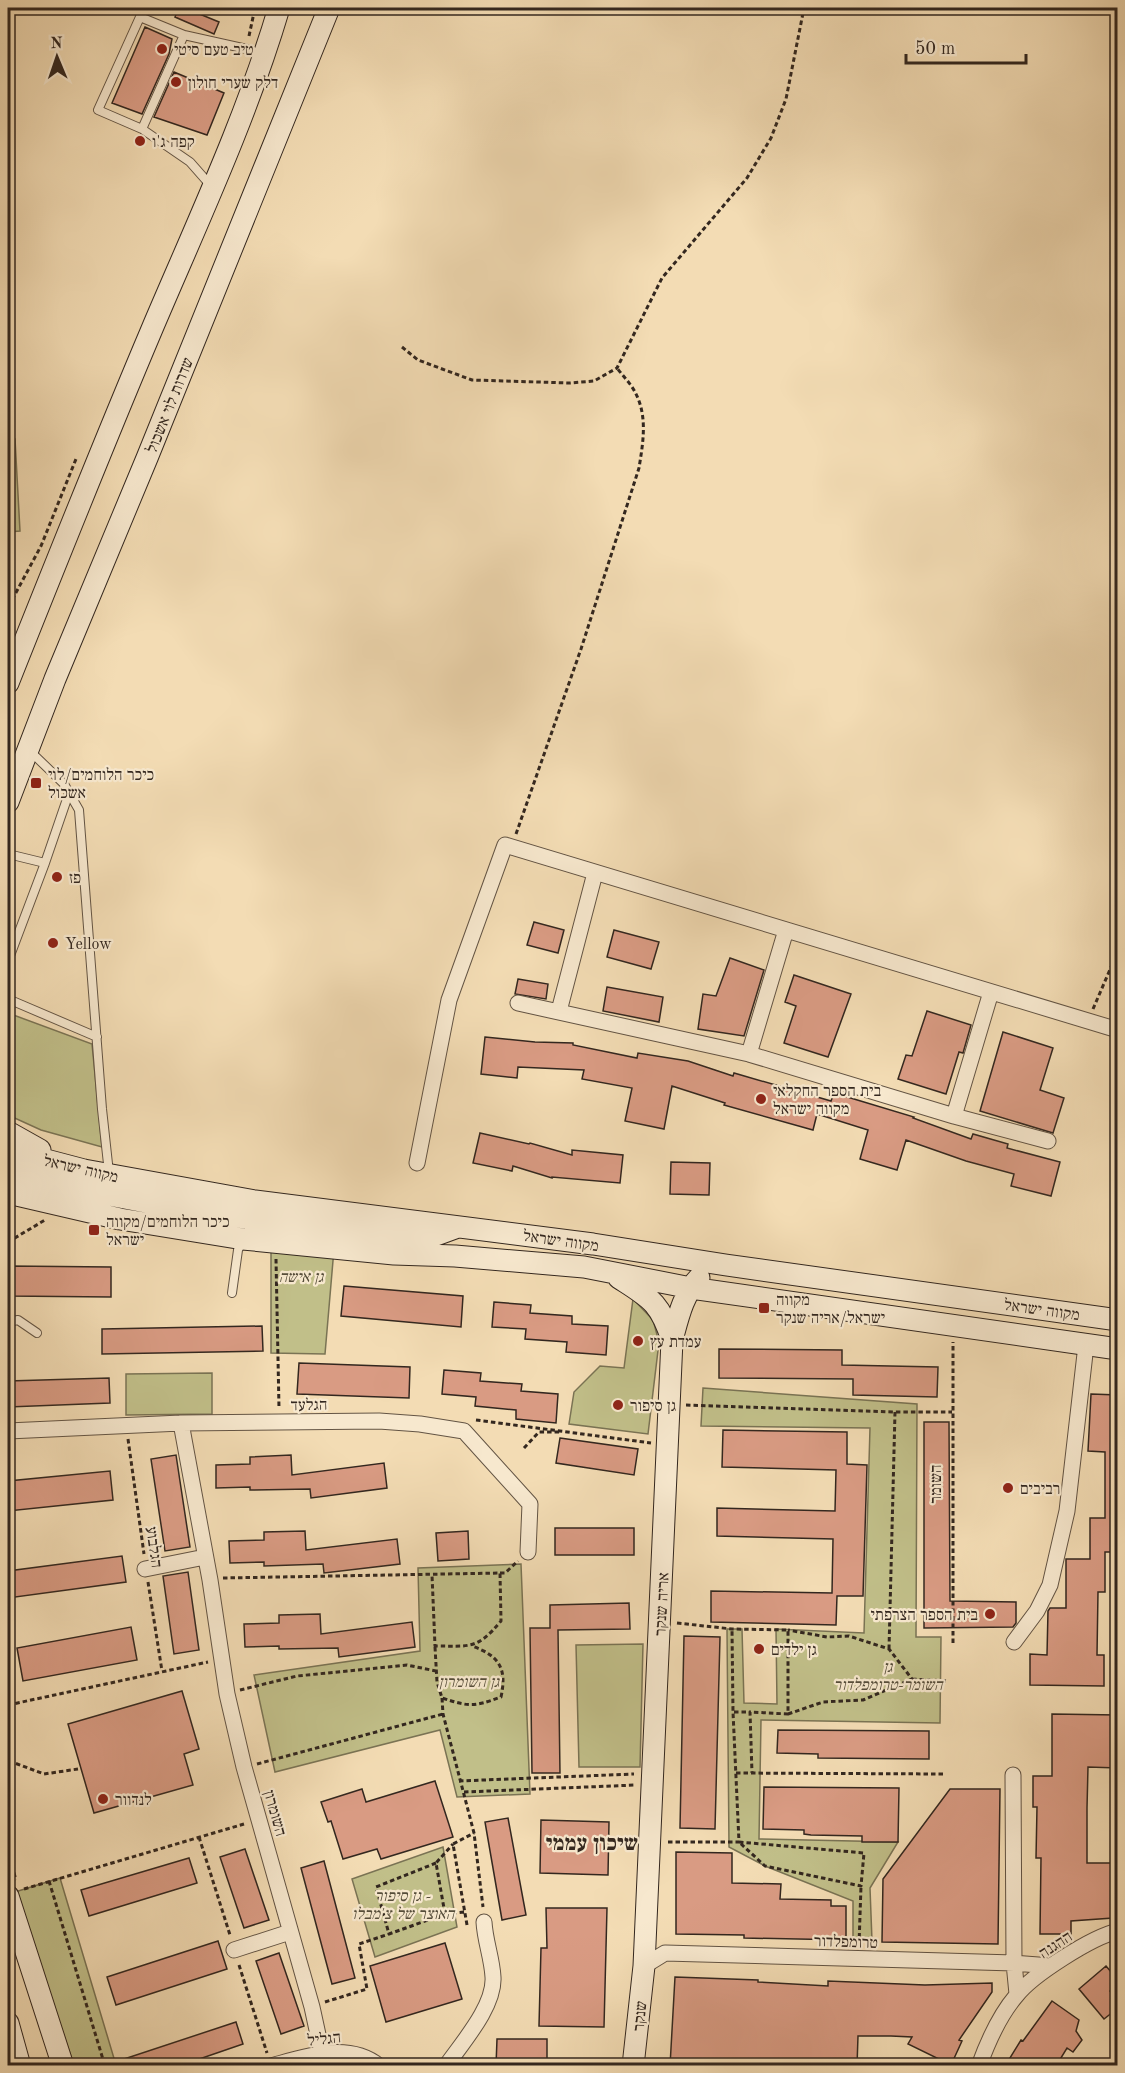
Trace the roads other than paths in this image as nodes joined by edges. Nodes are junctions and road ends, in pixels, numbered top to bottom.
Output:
1 (279, 8) edge
2 (329, 8) edge
3 (184, 35) junction
4 (256, 52) junction
5 (142, 129) junction
6 (213, 187) junction
7 (8, 684) edge
8 (28, 749) junction
9 (69, 793) junction
10 (8, 802) edge
11 (8, 854) edge
12 (45, 863) junction
13 (595, 873) junction
14 (786, 930) junction
15 (8, 961) edge
16 (991, 992) junction
17 (8, 999) edge
18 (518, 1003) dead end
19 (559, 1011) junction
20 (1118, 1030) edge
21 (97, 1037) junction
22 (749, 1054) junction
23 (954, 1116) junction
24 (8, 1132) edge
25 (1048, 1141) dead end
26 (8, 1150) edge
27 (417, 1163) dead end
28 (84, 1170) junction
29 (8, 1172) edge
30 (110, 1175) junction
31 (8, 1193) edge
32 (461, 1226) junction
33 (428, 1238) junction
34 (243, 1239) junction
35 (455, 1256) junction
36 (726, 1265) junction
37 (605, 1270) junction
38 (691, 1288) junction
39 (232, 1293) dead end
40 (1118, 1320) edge
41 (8, 1322) edge
42 (37, 1333) dead end
43 (672, 1340) junction
44 (1086, 1345) junction
45 (1118, 1350) edge
46 (181, 1423) junction
47 (8, 1431) edge
48 (528, 1552) road end
49 (205, 1557) junction
50 (145, 1569) road end
51 (1014, 1642) dead end
52 (1013, 1775) dead end
53 (14, 1893) edge
54 (484, 1927) road end
55 (1118, 1931) edge
56 (290, 1932) junction
57 (234, 1950) dead end
58 (1014, 1963) junction
59 (644, 1966) junction
60 (1051, 1966) junction
61 (1017, 1994) junction
62 (8, 2023) edge
63 (322, 2054) junction
64 (20, 2066) edge
65 (63, 2066) edge
66 (271, 2066) edge
67 (379, 2066) edge
68 (446, 2066) edge
69 (633, 2066) edge
70 (979, 2066) edge

1 - 4 main road
2 - 8 main road, שדרות לוי אשכול
3 - 4 lane
3 - 5 lane
3 - 5 lane
4 - 6 main road
5 - 6 lane
6 - 7 main road
8 - 9 lane
8 - 10 main road, שדרות לוי אשכול
9 - 12 lane
9 - 21 lane
11 - 12 lane
12 - 15 lane
13 - 14 street
13 - 19 street
13 - 27 street
14 - 16 street
14 - 22 street
16 - 20 street
16 - 23 street
17 - 21 lane
18 - 19 street
19 - 22 street
21 - 30 lane
22 - 23 street
23 - 25 street
24 - 28 main road
26 - 28 main road, מקווה ישראל
28 - 30 main road, מקווה ישראל
29 - 33 main road
30 - 32 main road, מקווה ישראל
31 - 34 main road, מקווה ישראל
32 - 33 main road
32 - 36 main road, מקווה ישראל
33 - 35 main road
34 - 35 main road, מקווה ישראל
34 - 39 lane
35 - 37 main road, מקווה ישראל
36 - 38 main road, אריה שנקר
36 - 40 main road, מקווה ישראל
37 - 38 main road, מקווה ישראל
37 - 43 main road
38 - 43 main road, אריה שנקר
38 - 44 main road, מקווה ישראל
41 - 42 lane
43 - 59 main road, אריה שנקר
44 - 45 main road, מקווה ישראל
44 - 51 street
46 - 47 street, הגלעד
46 - 48 street, הגלעד
46 - 49 street, השומרון
49 - 50 street
49 - 56 street, השומרון
52 - 58 street
53 - 65 main road
54 - 68 street
55 - 60 street, ההגנה
56 - 57 street
56 - 63 street, השומרון
58 - 59 street, טרומפלדור
58 - 60 street, טרומפלדור
58 - 61 street
59 - 69 main road, שנקר
60 - 61 street, ההגנה
61 - 70 street, ההגנה
62 - 64 main road
63 - 66 street, הגליל
63 - 67 street, הגליל

